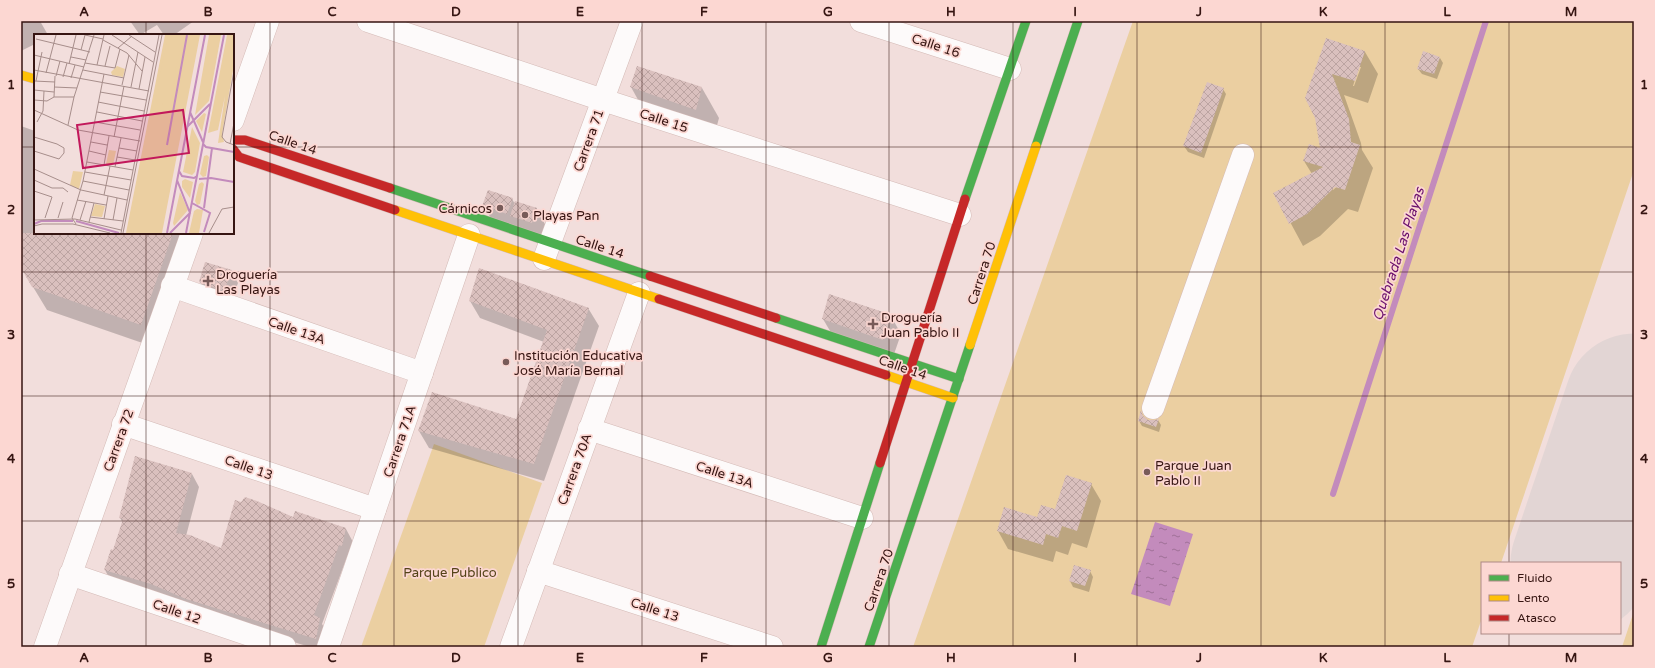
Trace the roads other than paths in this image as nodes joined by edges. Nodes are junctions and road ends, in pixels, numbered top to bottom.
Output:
1 (268, 21) edge
2 (368, 21) edge
3 (632, 21) edge
4 (862, 21) edge
5 (1026, 21) edge
6 (1078, 21) edge
7 (1010, 69) junction
8 (21, 74) edge
9 (34, 79) edge
10 (603, 100) junction
11 (234, 117) edge
12 (234, 140) edge
13 (234, 150) edge
14 (1243, 155) dead end
15 (960, 215) junction
16 (192, 234) edge
17 (469, 235) junction
18 (547, 251) junction
19 (172, 286) junction
20 (639, 293) junction
21 (912, 364) junction
22 (422, 373) junction
23 (960, 379) junction
24 (906, 383) junction
25 (953, 398) junction
26 (1153, 408) dead end
27 (123, 424) junction
28 (589, 429) junction
29 (375, 509) junction
30 (862, 518) junction
31 (538, 571) junction
32 (70, 574) junction
33 (45, 647) edge
34 (285, 647) edge
35 (328, 647) edge
36 (511, 647) edge
37 (772, 647) edge
38 (821, 647) edge
39 (869, 647) edge

1 - 11 street
2 - 10 street, Calle 15
3 - 10 street, Carrera 71
4 - 7 street, Calle 16
5 - 7 street
6 - 23 street, Carrera 70
7 - 15 street
8 - 9 street
10 - 15 street, Calle 15
10 - 18 street, Carrera 71
12 - 18 street, Calle 14
13 - 17 street, Calle 14
14 - 26 street
15 - 21 street
16 - 19 street, Carrera 72
17 - 18 street, Calle 14
17 - 22 street, Carrera 71A
18 - 20 street, Calle 14
18 - 21 street, Calle 14
19 - 22 street, Calle 13A
19 - 27 street, Carrera 72
20 - 24 street, Calle 14
20 - 28 street, Carrera 70A
21 - 23 street, Calle 14
21 - 24 street
22 - 29 street, Carrera 71A
23 - 25 street, Carrera 70
24 - 25 street, Calle 14
24 - 30 street
25 - 39 street, Carrera 70
27 - 29 street, Calle 13
27 - 32 street, Carrera 72
28 - 30 street, Calle 13A
28 - 31 street, Carrera 70A
29 - 35 street, Carrera 71A
30 - 38 street
31 - 36 street, Carrera 70A
31 - 37 street, Calle 13
32 - 33 street, Carrera 72
32 - 34 street, Calle 12

